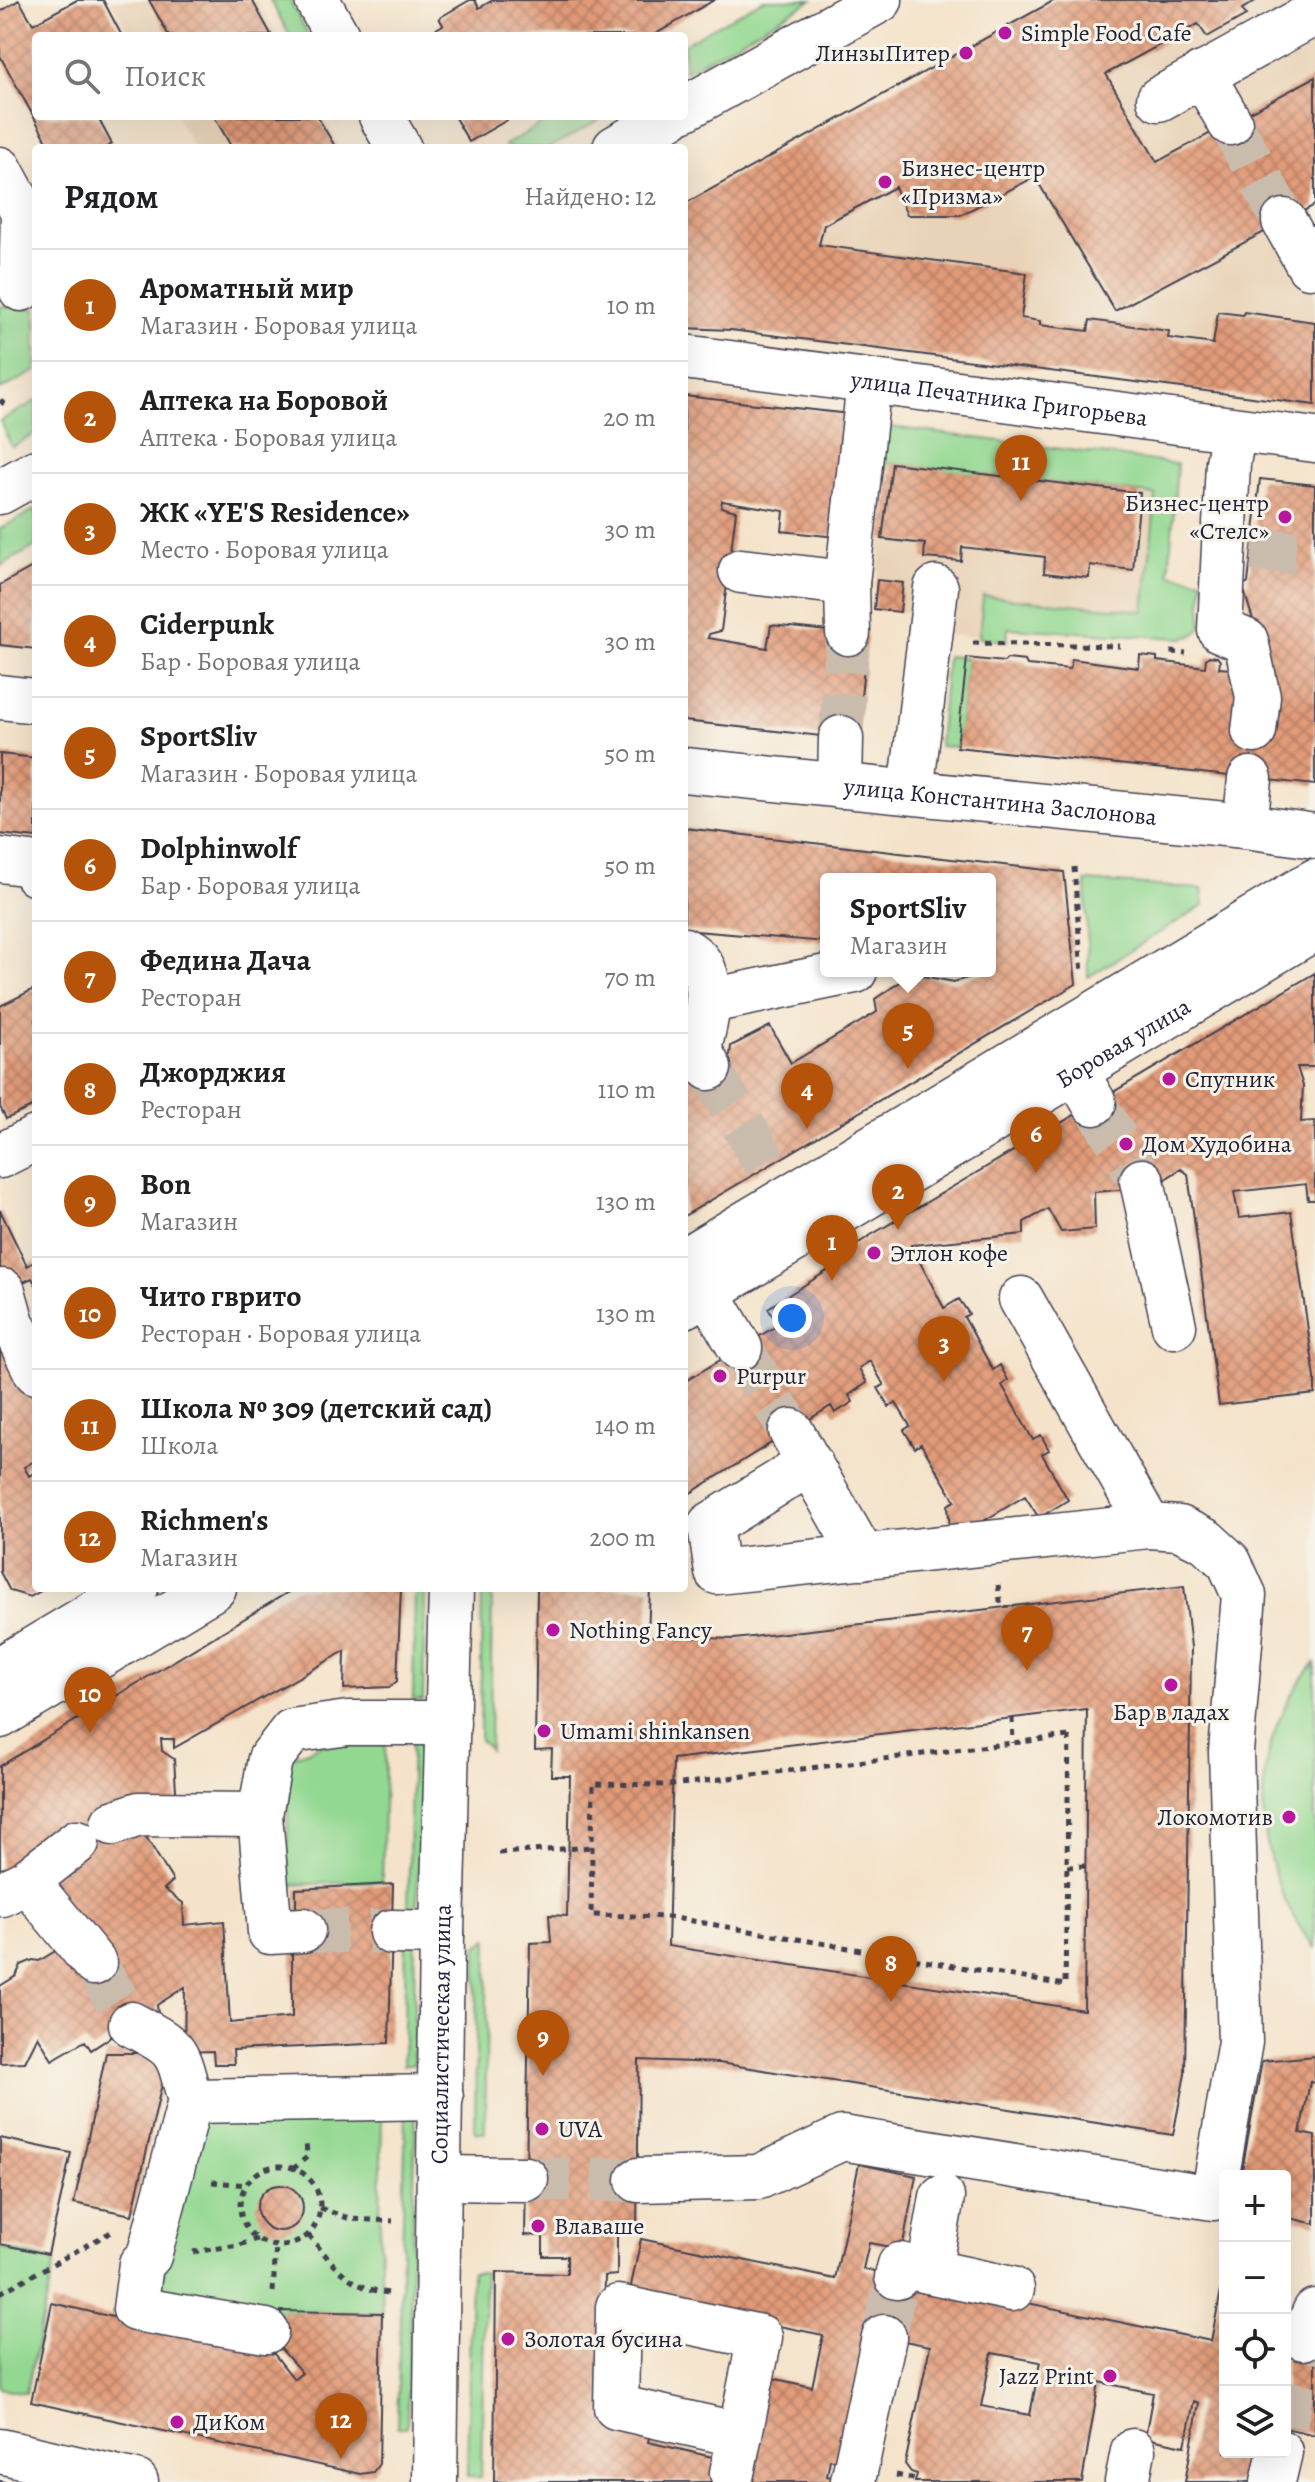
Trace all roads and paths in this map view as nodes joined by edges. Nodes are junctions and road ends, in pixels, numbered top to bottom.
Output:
1 (880, 0) edge
2 (1315, 13) edge
3 (1202, 74) junction
4 (1159, 99) dead end
5 (688, 107) edge
6 (383, 120) edge
7 (665, 120) edge
8 (1230, 123) tunnel mouth
9 (397, 144) edge
10 (622, 144) edge
11 (0, 169) edge
12 (1284, 221) tunnel mouth
13 (1315, 263) edge
14 (19, 289) edge
15 (688, 358) edge
16 (869, 382) junction
17 (0, 400) edge
18 (6, 406) dead end
19 (1234, 430) junction
20 (1315, 440) edge
21 (32, 474) edge
22 (0, 492) edge
23 (741, 571) dead end
24 (847, 583) junction
25 (936, 588) dead end
26 (848, 633) tunnel mouth
27 (991, 645) dead end
28 (1120, 646) dead end
29 (0, 697) edge
30 (32, 701) edge
31 (1254, 731) dead end
32 (841, 738) tunnel mouth
33 (688, 770) edge
34 (1250, 779) dead end
35 (840, 786) junction
36 (911, 792) junction
37 (1245, 826) junction
38 (1315, 836) edge
39 (0, 860) edge
40 (32, 866) edge
41 (1074, 867) dead end
42 (1315, 881) edge
43 (1315, 928) edge
44 (688, 953) edge
45 (1082, 975) dead end
46 (826, 977) edge
47 (710, 1001) junction
48 (697, 1059) tunnel mouth
49 (1075, 1070) junction
50 (32, 1140) edge
51 (0, 1156) edge
52 (1142, 1181) tunnel mouth
53 (691, 1279) edge
54 (3, 1291) dead end
55 (1021, 1299) dead end
56 (1174, 1326) dead end
57 (740, 1348) tunnel mouth
58 (32, 1364) edge
59 (1149, 1526) junction
60 (863, 1557) junction
61 (130, 1592) edge
62 (205, 1592) edge
63 (451, 1592) edge
64 (6, 1681) edge
65 (1012, 1718) dead end
66 (448, 1723) junction
67 (1013, 1743) junction
68 (260, 1815) junction
69 (593, 1847) junction
70 (499, 1853) dead end
71 (1085, 1866) dead end
72 (1067, 1867) junction
73 (14, 1888) edge
74 (303, 1930) tunnel mouth
75 (391, 1932) tunnel mouth
76 (442, 1933) junction
77 (875, 1952) junction
78 (94, 1963) tunnel mouth
79 (874, 1978) dead end
80 (131, 2024) tunnel mouth
81 (441, 2097) junction
82 (190, 2101) junction
83 (440, 2178) junction
84 (526, 2179) tunnel mouth
85 (638, 2180) tunnel mouth
86 (942, 2197) dead end
87 (320, 2208) junction
88 (393, 2221) dead end
89 (308, 2235) junction
90 (258, 2239) junction
91 (153, 2241) junction
92 (1012, 2289) dead end
93 (0, 2293) edge
94 (392, 2293) dead end
95 (266, 2331) dead end
96 (884, 2337) tunnel mouth
97 (0, 2451) edge
98 (1279, 2458) edge
99 (129, 2481) edge
100 (853, 2481) edge
101 (435, 2482) edge
102 (1273, 2482) edge

1 - 5 street
2 - 3 street
3 - 4 street
3 - 8 street
6 - 9 street
7 - 10 street
11 - 14 street
12 - 13 street
15 - 16 street, улица Печатника Григорьева
16 - 19 street, улица Печатника Григорьева
16 - 24 street
17 - 18 path
19 - 20 street, улица Печатника Григорьева
19 - 31 street
21 - 22 street
23 - 24 street
24 - 26 street
25 - 36 street
27 - 28 path
29 - 30 street
32 - 35 street
33 - 35 street, улица Константина Заслонова
34 - 37 street
35 - 36 street, улица Константина Заслонова
36 - 37 street, улица Константина Заслонова
37 - 38 street, улица Константина Заслонова
39 - 40 street
41 - 45 path
42 - 49 street, Боровая улица
43 - 49 street, Боровая улица
44 - 47 street
46 - 47 street
47 - 48 street
49 - 53 street, Боровая улица
50 - 51 street
52 - 56 street
53 - 57 street
54 - 58 street
55 - 59 street
59 - 60 street
59 - 85 street
60 - 60 street
61 - 64 street
62 - 64 street
63 - 66 street, Социалистическая улица
65 - 67 path
66 - 68 street
66 - 76 street, Социалистическая улица
67 - 69 path
67 - 72 path
68 - 73 street
68 - 74 street
69 - 70 path
69 - 77 path
71 - 72 path
72 - 77 path
73 - 78 street
75 - 76 street
76 - 81 street, Социалистическая улица
77 - 79 path
80 - 82 street
81 - 82 street
81 - 83 street, Социалистическая улица
82 - 91 street
83 - 84 street
83 - 101 street, Социалистическая улица
86 - 92 street
87 - 88 path
87 - 89 path
87 - 90 path
89 - 90 path
89 - 94 path
90 - 91 path
91 - 93 path
91 - 95 street
96 - 100 street
97 - 99 street
98 - 102 street

